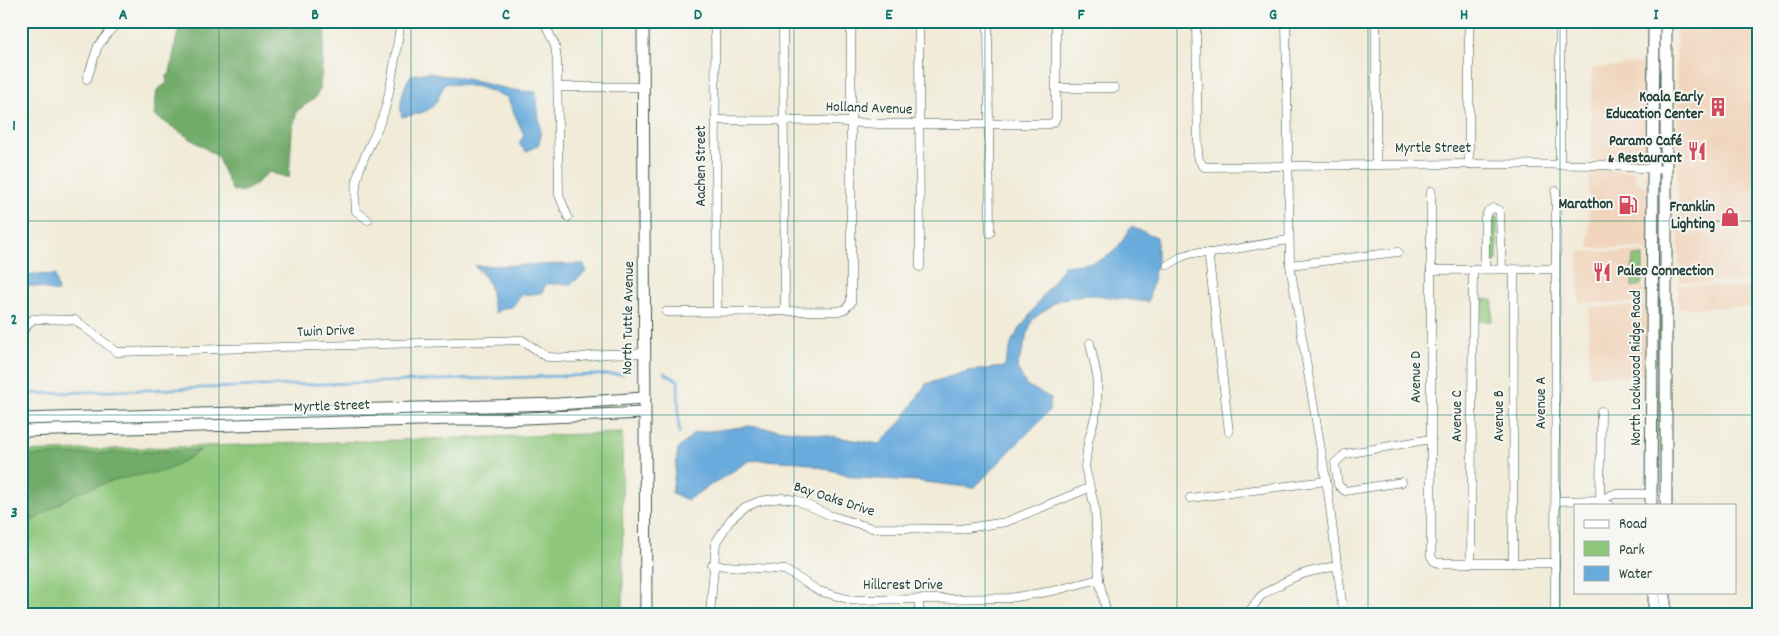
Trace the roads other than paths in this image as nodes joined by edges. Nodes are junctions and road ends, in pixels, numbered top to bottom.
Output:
1 (118, 21) edge
2 (401, 21) edge
3 (543, 21) edge
4 (643, 21) edge
5 (714, 21) edge
6 (783, 21) edge
7 (851, 21) edge
8 (919, 21) edge
9 (988, 21) edge
10 (1056, 21) edge
11 (1196, 21) edge
12 (1286, 21) edge
13 (1376, 21) edge
14 (1469, 21) edge
15 (1560, 21) edge
16 (1654, 21) edge
17 (1666, 21) edge
18 (87, 79) dead end
19 (558, 87) junction
20 (644, 87) junction
21 (1057, 88) junction
22 (1115, 88) dead end
23 (716, 120) junction
24 (784, 120) junction
25 (852, 122) junction
26 (920, 124) junction
27 (988, 124) junction
28 (1376, 164) junction
29 (1469, 164) junction
30 (1560, 165) junction
31 (1288, 166) junction
32 (1653, 169) junction
33 (1666, 170) junction
34 (1431, 191) dead end
35 (1556, 191) dead end
36 (568, 217) dead end
37 (368, 220) dead end
38 (990, 233) dead end
39 (1288, 240) junction
40 (1398, 252) dead end
41 (1211, 253) junction
42 (1168, 265) dead end
43 (1290, 265) junction
44 (920, 267) dead end
45 (1556, 269) junction
46 (1431, 270) junction
47 (1473, 270) junction
48 (1485, 270) junction
49 (1502, 270) junction
50 (1514, 270) junction
51 (717, 311) junction
52 (785, 311) junction
53 (666, 312) dead end
54 (21, 333) edge
55 (1090, 343) dead end
56 (643, 353) junction
57 (644, 398) junction
58 (1601, 411) dead end
59 (644, 413) junction
60 (21, 419) edge
61 (21, 431) edge
62 (1229, 432) dead end
63 (1431, 439) junction
64 (1326, 481) junction
65 (1402, 482) dead end
66 (1089, 488) junction
67 (1190, 498) dead end
68 (1556, 501) junction
69 (1659, 502) edge
70 (1600, 503) edge
71 (1471, 563) junction
72 (1513, 563) junction
73 (1555, 563) junction
74 (712, 565) junction
75 (1337, 565) junction
76 (1099, 579) junction
77 (1654, 594) edge
78 (1665, 594) edge
79 (919, 600) junction
80 (1342, 603) dead end
81 (646, 615) edge
82 (710, 615) edge
83 (919, 615) edge
84 (1108, 615) edge
85 (1245, 615) edge
86 (1555, 615) edge
87 (1654, 615) edge
88 (1665, 615) edge

1 - 18 street
2 - 37 street
3 - 19 street
4 - 20 street, North Tuttle Avenue
5 - 23 street, Aachen Street
6 - 24 street
7 - 25 street
8 - 26 street
9 - 27 street
10 - 21 street
11 - 31 street, Myrtle Street
12 - 31 street
13 - 28 street
14 - 29 street
15 - 30 street
16 - 32 street, North Lockwood Ridge Road
17 - 33 street, North Lockwood Ridge Road
19 - 20 street
19 - 36 street
20 - 56 street, North Tuttle Avenue
21 - 22 street
21 - 27 street, Holland Avenue
23 - 24 street, Holland Avenue
23 - 51 street, Aachen Street
24 - 25 street, Holland Avenue
24 - 52 street
25 - 26 street, Holland Avenue
25 - 52 street
26 - 27 street, Holland Avenue
26 - 44 street
27 - 38 street
28 - 29 street, Myrtle Street
28 - 31 street, Myrtle Street
29 - 30 street, Myrtle Street
30 - 32 street, Myrtle Street
31 - 39 street
32 - 33 street, Myrtle Street
32 - 69 street, North Lockwood Ridge Road
33 - 69 street, North Lockwood Ridge Road
34 - 46 street, Avenue D
35 - 45 street, Avenue A
39 - 41 street
39 - 43 street
40 - 43 street
41 - 42 street
41 - 62 street
43 - 64 street
45 - 50 street
45 - 68 street, Avenue A
46 - 47 street
46 - 63 street, Avenue D
47 - 48 street
47 - 71 street, Avenue C
48 - 49 street
48 - 49 street
49 - 50 street
50 - 72 street, Avenue B
51 - 52 street
51 - 53 street
54 - 56 street, Twin Drive
55 - 66 street
56 - 57 street, North Tuttle Avenue
57 - 59 street, North Tuttle Avenue
57 - 60 street, Myrtle Street
58 - 70 street
59 - 61 street, Myrtle Street
59 - 81 street, North Tuttle Avenue
63 - 65 street
63 - 71 street, Avenue D
64 - 67 street
64 - 75 street
66 - 74 street, Bay Oaks Drive
66 - 76 street
68 - 70 street
68 - 73 street, Avenue A
69 - 70 street
71 - 72 street
72 - 73 street
73 - 86 street, Avenue A
74 - 79 street, Hillcrest Drive
74 - 82 street, Bay Oaks Drive
75 - 80 street
75 - 85 street
76 - 79 street, Hillcrest Drive
76 - 84 street
77 - 87 street
78 - 88 street
79 - 83 street

